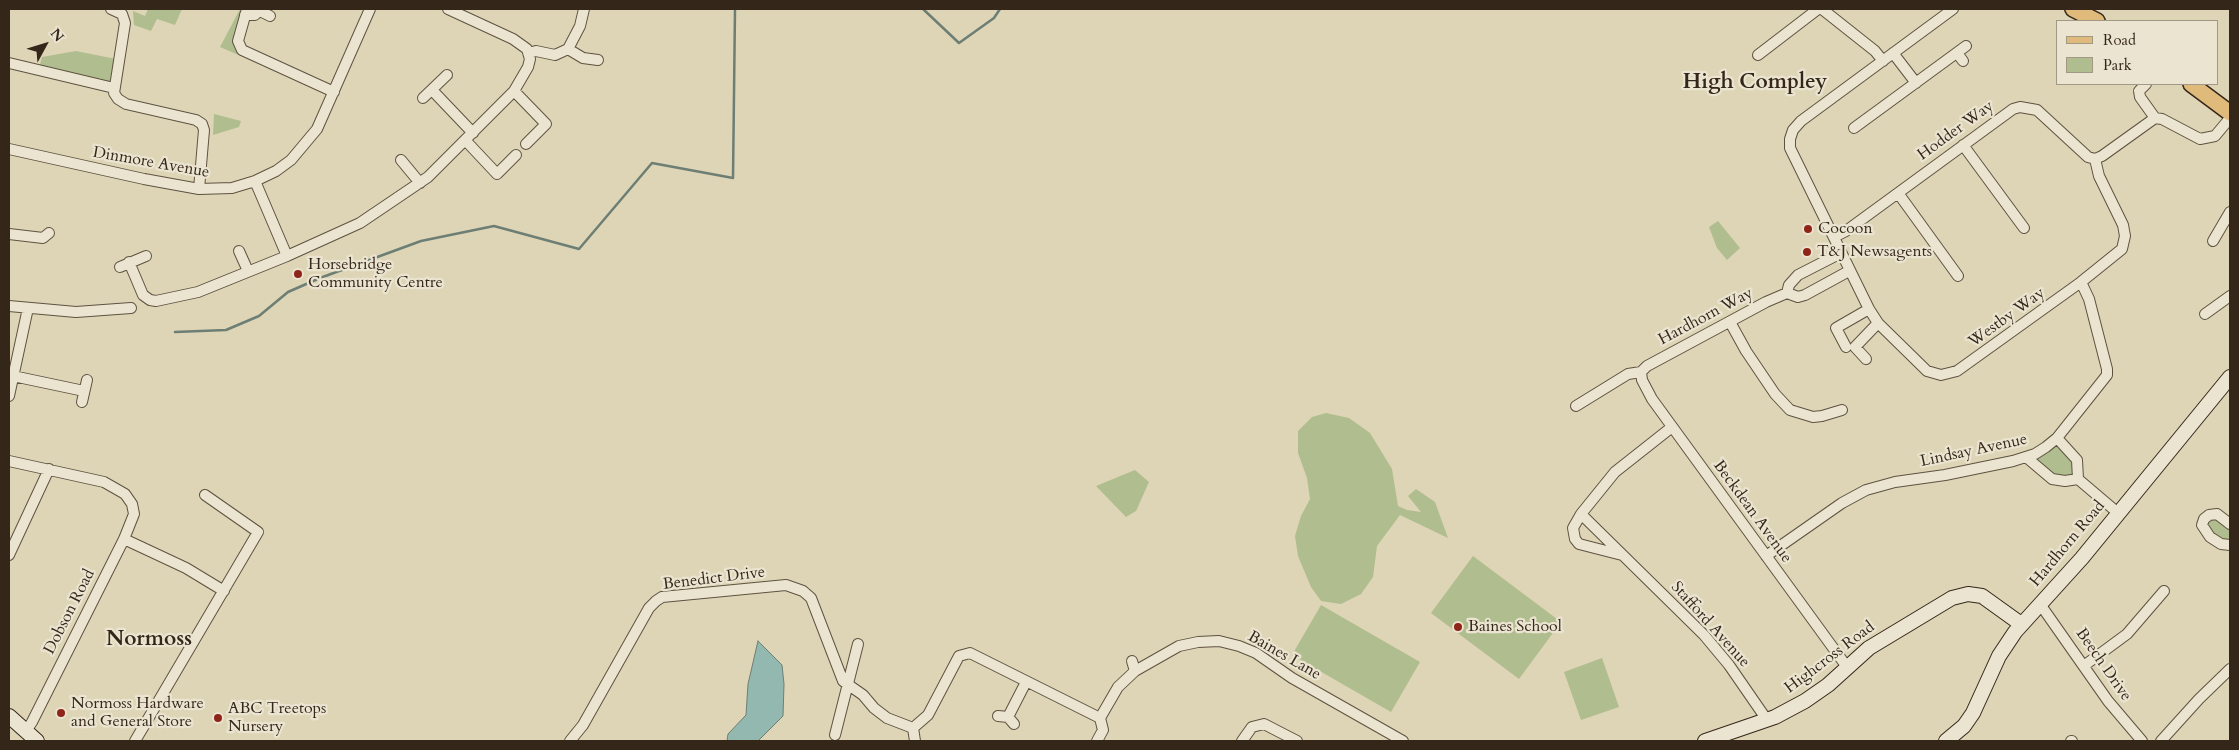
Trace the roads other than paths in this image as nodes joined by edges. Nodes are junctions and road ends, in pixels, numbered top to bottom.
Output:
1 (111, 9) edge
2 (370, 9) edge
3 (448, 9) edge
4 (584, 9) edge
5 (1820, 9) edge
6 (1953, 9) edge
7 (2073, 9) edge
8 (260, 10) edge
9 (246, 12) edge
10 (463, 12) edge
11 (2092, 15) edge
12 (270, 16) dead end
13 (1966, 46) dead end
14 (568, 49) junction
15 (529, 53) junction
16 (1894, 53) junction
17 (1758, 55) dead end
18 (598, 60) dead end
19 (1884, 61) junction
20 (9, 62) edge
21 (447, 75) dead end
22 (1916, 84) junction
23 (2145, 85) edge
24 (2192, 85) edge
25 (114, 88) junction
26 (432, 90) junction
27 (514, 91) junction
28 (334, 92) junction
29 (423, 98) dead end
30 (2230, 113) edge
31 (2155, 118) junction
32 (2230, 118) edge
33 (1861, 127) dead end
34 (474, 133) junction
35 (466, 141) junction
36 (526, 144) dead end
37 (1963, 144) junction
38 (9, 149) edge
39 (516, 154) dead end
40 (2095, 158) junction
41 (401, 160) dead end
42 (255, 181) junction
43 (420, 183) junction
44 (200, 189) junction
45 (1898, 193) junction
46 (2230, 212) edge
47 (2024, 228) dead end
48 (9, 234) edge
49 (2213, 234) dead end
50 (1834, 237) junction
51 (47, 238) dead end
52 (239, 251) dead end
53 (1841, 253) junction
54 (146, 256) dead end
55 (287, 256) junction
56 (1849, 271) junction
57 (248, 272) junction
58 (1958, 276) dead end
59 (2081, 282) junction
60 (1787, 293) junction
61 (2230, 296) edge
62 (9, 306) edge
63 (28, 308) junction
64 (131, 308) dead end
65 (1869, 309) junction
66 (2205, 314) dead end
67 (1730, 322) junction
68 (1878, 323) junction
69 (1846, 347) dead end
70 (1866, 359) dead end
71 (1641, 372) junction
72 (13, 376) junction
73 (2230, 377) edge
74 (87, 380) dead end
75 (84, 391) junction
76 (9, 396) edge
77 (82, 402) dead end
78 (1576, 406) dead end
79 (1842, 410) dead end
80 (1672, 427) junction
81 (2057, 438) junction
82 (2026, 457) junction
83 (9, 461) edge
84 (49, 469) junction
85 (2078, 479) junction
86 (205, 495) dead end
87 (2118, 512) junction
88 (1581, 514) junction
89 (2230, 524) edge
90 (124, 539) junction
91 (2230, 545) edge
92 (9, 555) edge
93 (1623, 556) junction
94 (1766, 556) junction
95 (224, 591) junction
96 (2164, 592) dead end
97 (2040, 604) junction
98 (2021, 624) junction
99 (858, 644) dead end
100 (2084, 664) junction
101 (1847, 667) junction
102 (2230, 669) edge
103 (1026, 682) junction
104 (848, 685) junction
105 (9, 717) edge
106 (1100, 718) junction
107 (1007, 719) dead end
108 (1767, 720) junction
109 (913, 728) junction
110 (26, 731) junction
111 (835, 735) dead end
112 (37, 741) edge
113 (135, 741) edge
114 (570, 741) edge
115 (915, 741) edge
116 (1098, 741) edge
117 (1242, 741) edge
118 (1298, 741) edge
119 (1403, 741) edge
120 (1705, 741) edge
121 (1946, 741) edge
122 (2142, 741) edge
123 (2161, 741) edge

1 - 25 street
2 - 28 street, Dinmore Avenue
3 - 10 street
4 - 14 street
5 - 17 street
5 - 19 street
6 - 16 street, Westby Way
7 - 11 main road
8 - 9 street
8 - 12 street
9 - 28 street
10 - 15 street
13 - 22 street
14 - 15 street
14 - 18 street
15 - 27 street
16 - 19 street, Westby Way
16 - 22 street
19 - 50 street, Westby Way
20 - 25 street
21 - 26 street
22 - 33 street
23 - 31 street
24 - 30 main road
25 - 44 street
26 - 29 street
26 - 34 street
27 - 34 street
27 - 36 street
28 - 42 street, Dinmore Avenue
31 - 32 street
31 - 40 street
34 - 35 street
35 - 39 street
35 - 43 street
37 - 40 street, Hodder Way
37 - 45 street, Hodder Way
37 - 47 street
38 - 44 street, Dinmore Avenue
40 - 59 street, Westby Way
41 - 43 street
42 - 44 street, Dinmore Avenue
42 - 55 street
43 - 55 street
45 - 50 street, Hodder Way
45 - 58 street
46 - 49 street
48 - 51 street
50 - 53 street, Westby Way
52 - 57 street
53 - 56 street, Westby Way
53 - 60 street
54 - 57 street
55 - 57 street
56 - 60 street, Hardhorn Way
56 - 65 street, Westby Way
59 - 68 street, Westby Way
59 - 81 street, Lindsay Avenue
60 - 67 street, Hardhorn Way
61 - 66 street
62 - 63 street
63 - 64 street
63 - 72 street
65 - 68 street, Westby Way
65 - 69 street
67 - 71 street, Hardhorn Way
67 - 79 street
68 - 70 street
71 - 78 street, Hardhorn Way
71 - 80 street, Beckdean Avenue
72 - 75 street
72 - 76 street
73 - 87 street, Hardhorn Road
74 - 75 street
75 - 77 street
80 - 88 street
80 - 94 street, Beckdean Avenue
81 - 82 street, Lindsay Avenue
81 - 85 street
82 - 85 street
82 - 94 street, Lindsay Avenue
83 - 84 street
84 - 90 street, Dobson Road
84 - 92 street
85 - 87 street
86 - 95 street
87 - 97 street, Hardhorn Road
88 - 93 street, Stafford Avenue
88 - 93 street
89 - 91 street
90 - 95 street
90 - 110 street, Dobson Road
93 - 108 street, Stafford Avenue
94 - 101 street, Beckdean Avenue
95 - 113 street
96 - 100 street
97 - 98 street, Hardhorn Road
97 - 100 street, Beech Drive
98 - 101 street, Highcross Road
98 - 121 street, Hardhorn Road
99 - 104 street
100 - 122 street, Beech Drive
101 - 108 street, Highcross Road
102 - 123 street
103 - 106 street
103 - 107 street
103 - 109 street
104 - 109 street, Benedict Drive
104 - 111 street
104 - 114 street, Benedict Drive
105 - 110 street
106 - 116 street
106 - 119 street, Baines Lane
108 - 120 street, Highcross Road
109 - 115 street
110 - 112 street
117 - 118 street

